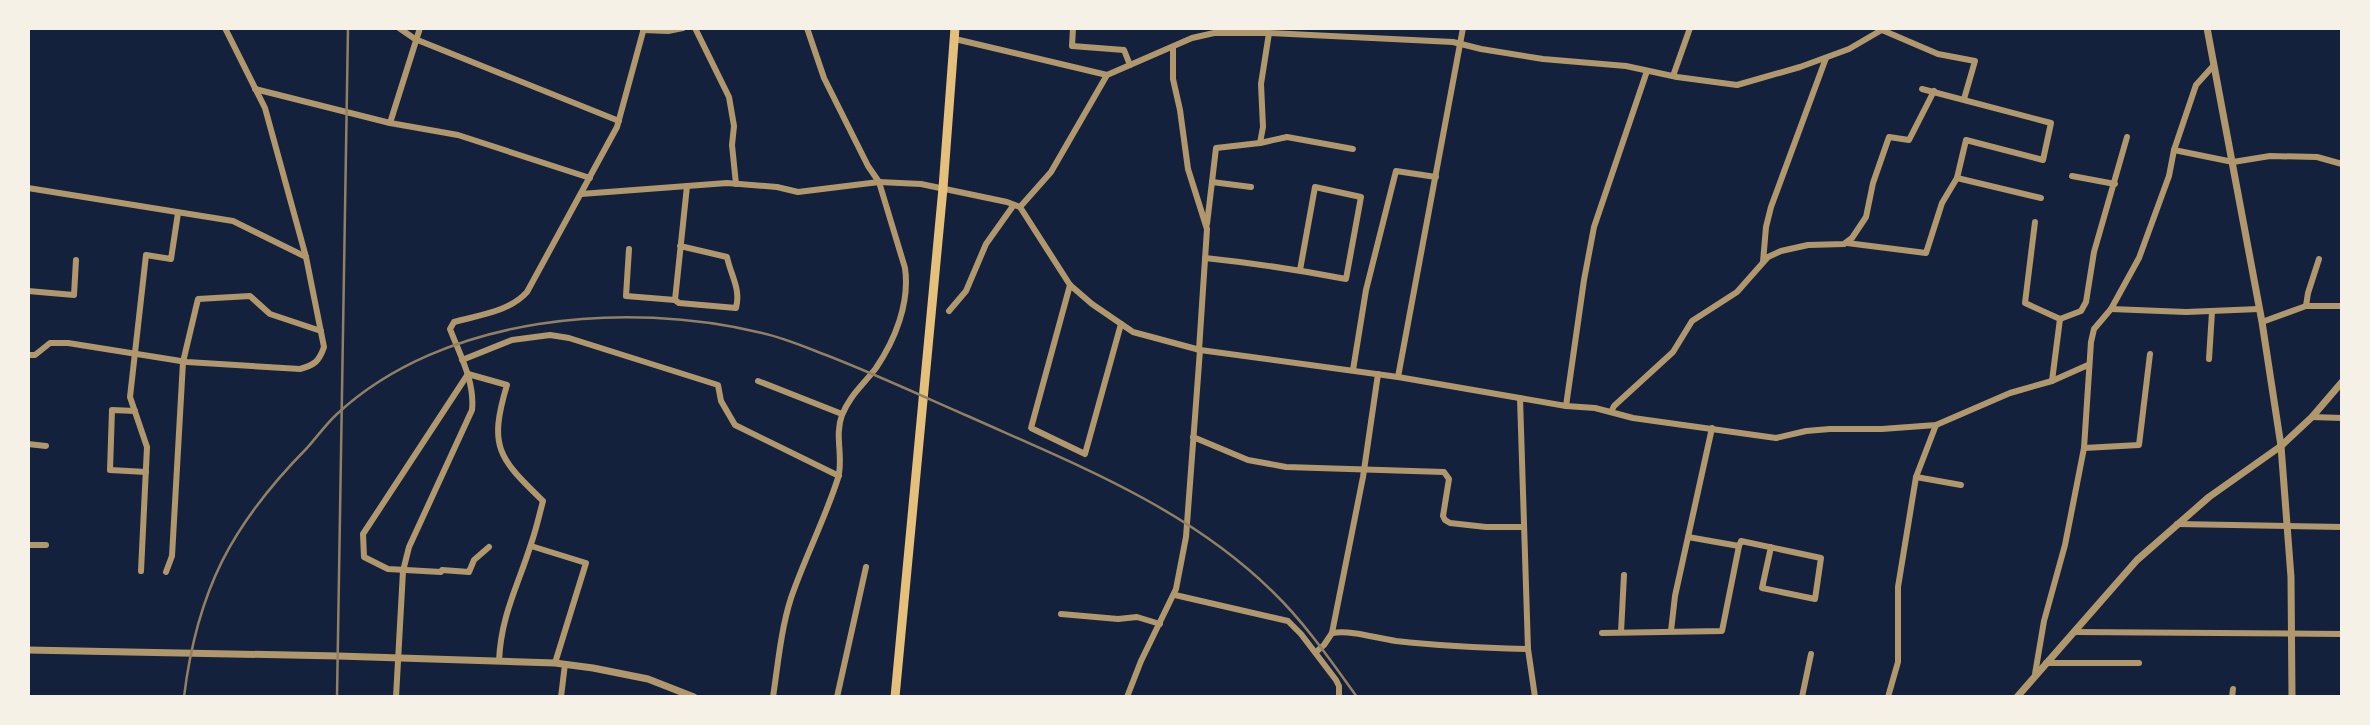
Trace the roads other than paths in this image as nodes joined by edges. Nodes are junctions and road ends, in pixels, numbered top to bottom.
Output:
1 (225, 28) edge
2 (398, 28) edge
3 (420, 28) edge
4 (683, 28) edge
5 (695, 28) edge
6 (807, 28) edge
7 (955, 28) edge
8 (1073, 28) edge
9 (1194, 28) edge
10 (1463, 28) edge
11 (1690, 28) edge
12 (2207, 28) edge
13 (644, 29) edge
14 (1883, 29) edge
15 (1284, 31) edge
16 (1269, 33) junction
17 (1192, 38) junction
18 (415, 39) junction
19 (955, 40) junction
20 (1461, 44) junction
21 (1173, 47) junction
22 (1826, 58) junction
23 (1130, 65) junction
24 (2214, 65) junction
25 (1647, 71) junction
26 (1107, 75) junction
27 (1673, 76) junction
28 (255, 89) junction
29 (1922, 89) dead end
30 (1934, 92) junction
31 (1964, 99) junction
32 (619, 121) junction
33 (390, 123) junction
34 (2127, 137) dead end
35 (1260, 143) junction
36 (1353, 149) dead end
37 (2174, 150) junction
38 (2233, 162) junction
39 (2342, 164) edge
40 (2072, 176) dead end
41 (1436, 177) junction
42 (590, 178) junction
43 (1957, 178) junction
44 (879, 182) junction
45 (1212, 182) junction
46 (736, 184) junction
47 (2115, 184) junction
48 (687, 186) junction
49 (1251, 187) dead end
50 (28, 188) edge
51 (943, 188) junction
52 (581, 194) junction
53 (2040, 198) dead end
54 (1017, 207) junction
55 (178, 213) junction
56 (2035, 222) dead end
57 (1207, 229) junction
58 (1847, 243) junction
59 (680, 246) junction
60 (629, 249) dead end
61 (306, 257) junction
62 (1205, 258) junction
63 (76, 260) dead end
64 (2319, 260) dead end
65 (1763, 262) junction
66 (1300, 270) junction
67 (1070, 285) junction
68 (28, 291) edge
69 (675, 299) junction
70 (2306, 306) junction
71 (2342, 306) edge
72 (2111, 309) junction
73 (2259, 309) junction
74 (949, 311) dead end
75 (2213, 312) junction
76 (2060, 320) junction
77 (2262, 322) junction
78 (1121, 324) junction
79 (321, 331) junction
80 (1199, 350) junction
81 (136, 353) junction
82 (2150, 354) dead end
83 (28, 355) edge
84 (2209, 359) dead end
85 (462, 360) junction
86 (183, 362) junction
87 (2088, 365) junction
88 (1353, 370) junction
89 (468, 374) junction
90 (1378, 374) junction
91 (1398, 377) junction
92 (758, 381) dead end
93 (2052, 381) junction
94 (2342, 382) edge
95 (1520, 398) junction
96 (1566, 406) junction
97 (135, 411) junction
98 (1611, 412) junction
99 (842, 414) junction
100 (2312, 417) junction
101 (2342, 418) edge
102 (1936, 425) junction
103 (1712, 428) junction
104 (1193, 437) junction
105 (28, 444) edge
106 (47, 446) dead end
107 (2281, 446) junction
108 (2084, 448) junction
109 (1364, 469) junction
110 (146, 472) junction
111 (839, 476) junction
112 (1916, 477) junction
113 (1961, 485) dead end
114 (2176, 524) junction
115 (1524, 527) junction
116 (2288, 527) junction
117 (2342, 527) edge
118 (1688, 537) junction
119 (28, 545) edge
120 (46, 545) dead end
121 (1739, 546) junction
122 (489, 547) dead end
123 (531, 547) junction
124 (1771, 547) dead end
125 (866, 567) dead end
126 (141, 571) dead end
127 (402, 571) junction
128 (166, 572) dead end
129 (1623, 575) dead end
130 (1175, 595) junction
131 (1061, 614) dead end
132 (1160, 624) junction
133 (1671, 631) junction
134 (1332, 632) junction
135 (1621, 632) junction
136 (2074, 632) junction
137 (1602, 633) dead end
138 (2292, 634) junction
139 (2342, 634) edge
140 (1528, 649) junction
141 (28, 650) edge
142 (1316, 652) junction
143 (1811, 654) dead end
144 (398, 658) junction
145 (499, 661) junction
146 (555, 663) junction
147 (2045, 663) junction
148 (2139, 663) dead end
149 (565, 664) junction
150 (2035, 674) junction
151 (2233, 689) dead end
152 (396, 697) edge
153 (561, 697) edge
154 (694, 697) edge
155 (773, 697) edge
156 (837, 697) edge
157 (895, 697) edge
158 (1127, 697) edge
159 (1339, 697) edge
160 (1535, 697) edge
161 (1802, 697) edge
162 (1888, 697) edge
163 (2017, 697) edge
164 (2232, 697) edge
165 (2292, 697) edge

1 - 28 street
2 - 18 street
3 - 18 street
4 - 13 street
5 - 46 street
6 - 44 street
7 - 19 main road
8 - 23 street
9 - 17 street
10 - 20 street
11 - 27 street
12 - 24 street
13 - 32 street
14 - 22 street
14 - 31 street
15 - 16 street
15 - 20 street
16 - 17 street
16 - 35 street
17 - 21 street
18 - 32 street
18 - 33 street
19 - 26 street
19 - 51 main road
20 - 25 street
20 - 41 street
21 - 23 street
21 - 57 street
22 - 27 street
22 - 65 street
23 - 26 street
24 - 37 street
24 - 38 street
25 - 27 street
25 - 96 street
26 - 54 street
28 - 33 street
28 - 61 street
29 - 30 street
30 - 31 street
30 - 58 street
31 - 43 street
32 - 42 street
33 - 42 street
34 - 47 street
35 - 36 street
35 - 45 street
37 - 38 street
37 - 72 street
38 - 39 street
38 - 73 street
40 - 47 street
41 - 88 street
41 - 91 street
42 - 52 street
43 - 53 street
43 - 58 street
44 - 46 street
44 - 51 street
44 - 99 street
45 - 49 street
45 - 57 street
46 - 48 street
47 - 76 street
48 - 52 street
48 - 59 street
50 - 55 street
51 - 54 street
51 - 157 main road
52 - 85 street
54 - 67 street
54 - 74 street
55 - 61 street
55 - 81 street
56 - 76 street
57 - 62 street
58 - 65 street
59 - 69 street
59 - 69 street
60 - 69 street
61 - 79 street
62 - 66 street
62 - 80 street
63 - 68 street
64 - 70 street
65 - 98 street
66 - 66 street
67 - 78 street
67 - 78 street
70 - 71 street
70 - 77 street
72 - 75 street
72 - 87 street
73 - 75 street
73 - 77 street
75 - 84 street
76 - 93 street
77 - 107 street
78 - 80 street
79 - 86 street
79 - 86 street
80 - 88 street
80 - 104 street
81 - 83 street
81 - 86 street
81 - 97 street
82 - 108 street
85 - 89 street
85 - 111 street
86 - 128 street
87 - 93 street
87 - 108 street
88 - 90 street
89 - 123 street
89 - 127 street
89 - 127 street
90 - 91 street
90 - 109 street
91 - 95 street
92 - 99 street
93 - 102 street
94 - 100 street
95 - 96 street
95 - 115 street
96 - 98 street
97 - 110 street
97 - 110 street
98 - 103 street
99 - 111 street
100 - 101 street
100 - 107 street
102 - 103 street
102 - 112 street
103 - 118 street
104 - 109 street
104 - 130 street
105 - 106 street
107 - 114 street
107 - 116 street
108 - 150 street
109 - 115 street
109 - 134 street
110 - 126 street
111 - 155 street
112 - 113 street
112 - 162 street
114 - 116 street
114 - 136 street
115 - 140 street
116 - 117 street
116 - 138 street
118 - 121 street
118 - 133 street
119 - 120 street
121 - 124 street
121 - 133 street
122 - 127 street
123 - 145 street
123 - 146 street
125 - 156 street
127 - 144 street
129 - 135 street
130 - 132 street
130 - 142 street
131 - 132 street
132 - 158 street
133 - 135 street
134 - 140 street
134 - 142 street
135 - 137 street
136 - 138 street
136 - 147 street
138 - 139 street
138 - 165 street
140 - 160 street
141 - 144 street
142 - 159 street
143 - 161 street
144 - 145 street
144 - 152 street
145 - 146 street
146 - 149 street
147 - 148 street
147 - 150 street
149 - 153 street
149 - 154 street
150 - 163 street
151 - 164 street

